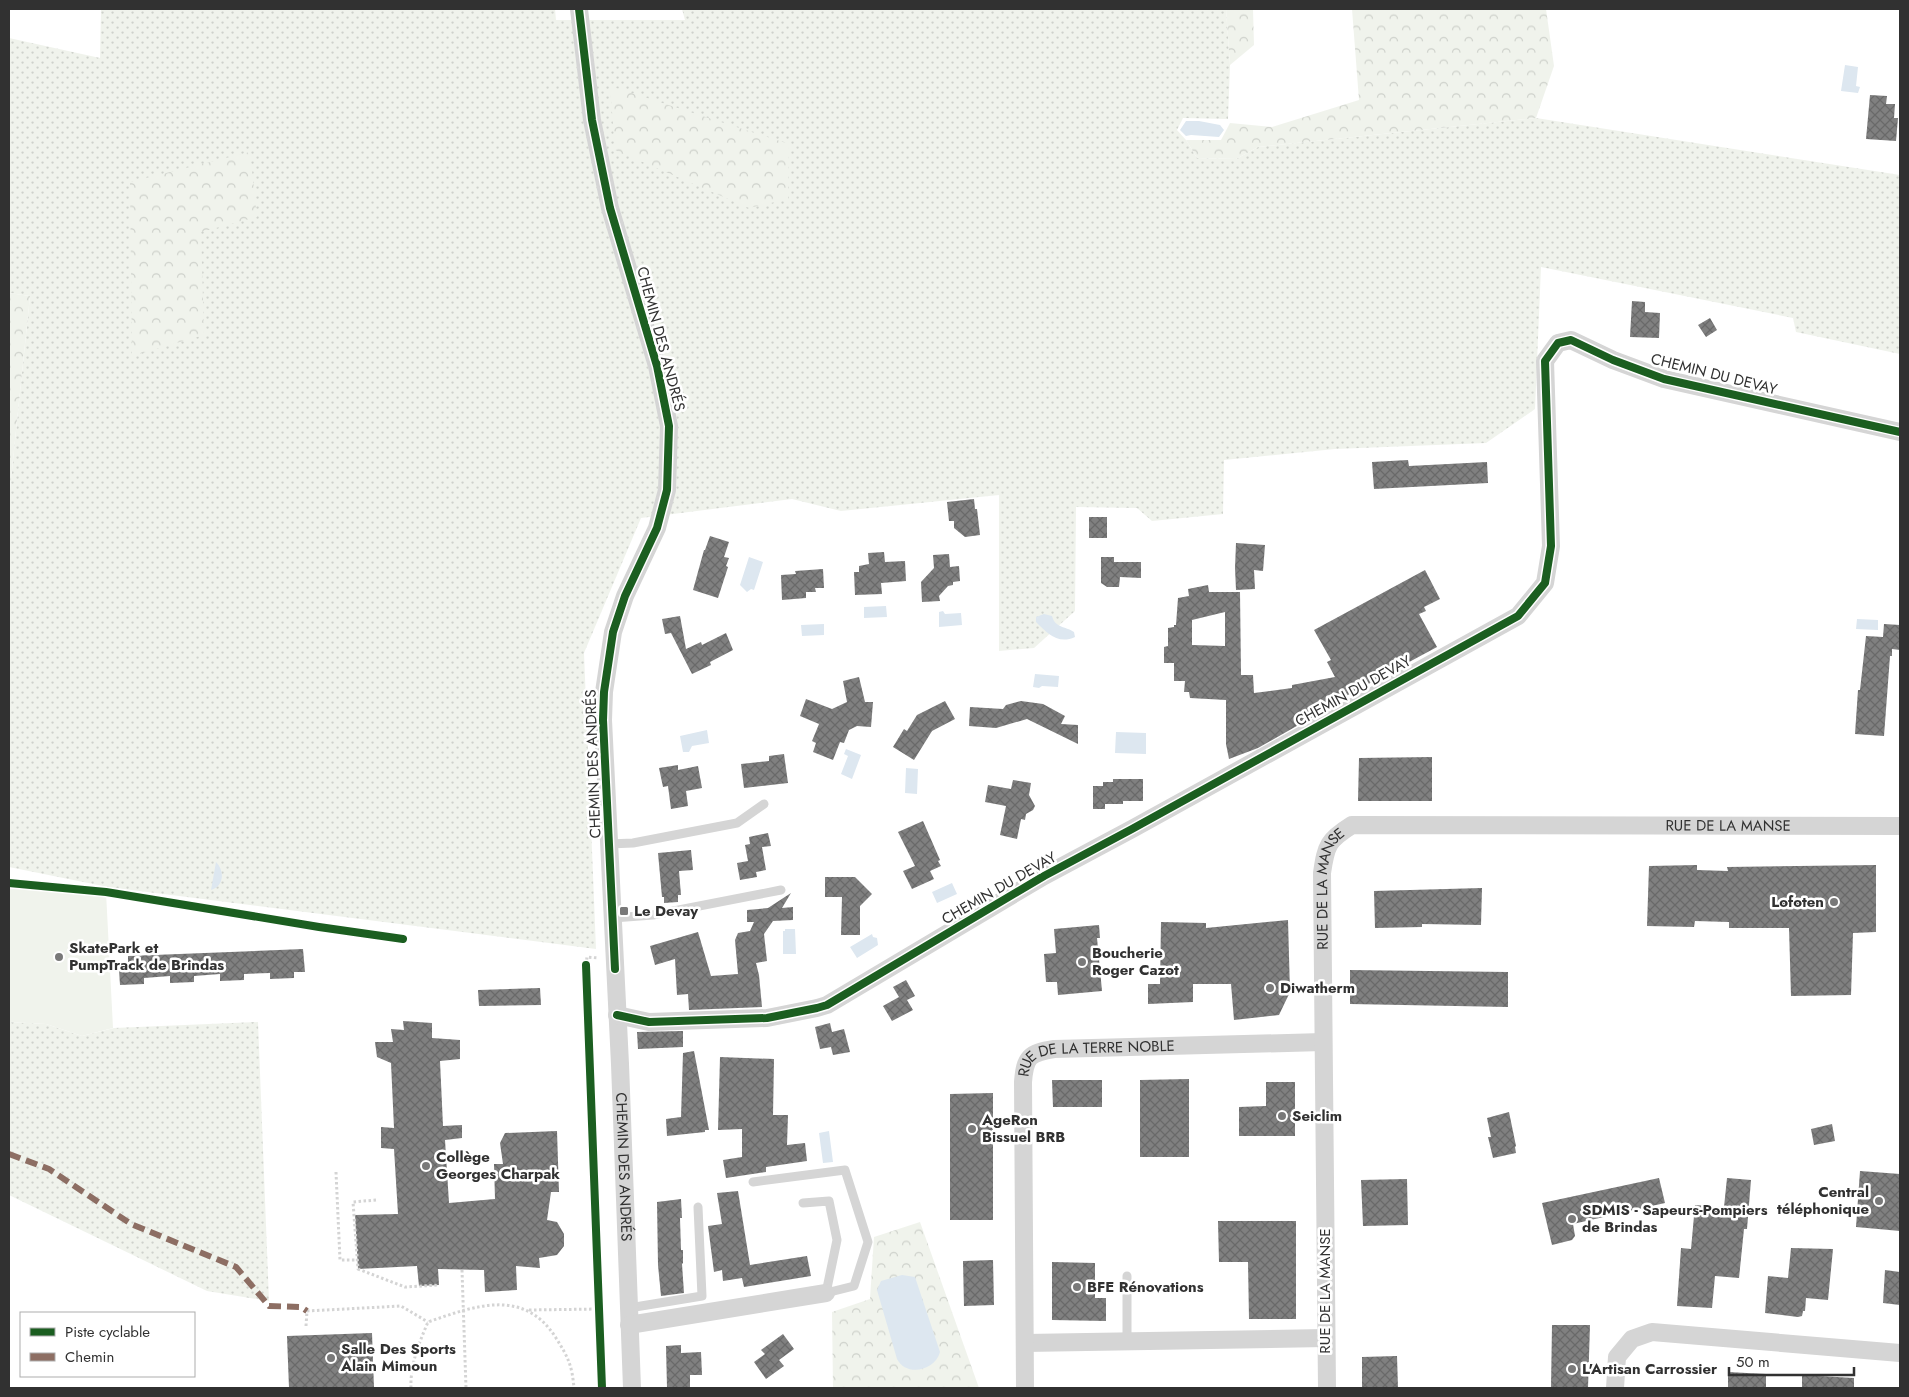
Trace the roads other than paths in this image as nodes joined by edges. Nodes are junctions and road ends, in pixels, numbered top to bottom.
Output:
1 (579, 9) edge
2 (1900, 432) edge
3 (764, 804) dead end
4 (1900, 826) edge
5 (609, 844) junction
6 (781, 890) dead end
7 (613, 918) junction
8 (617, 1015) junction
9 (1323, 1042) junction
10 (753, 1182) dead end
11 (803, 1203) dead end
12 (698, 1207) dead end
13 (1127, 1276) dead end
14 (826, 1293) junction
15 (629, 1317) junction
16 (1325, 1338) junction
17 (1127, 1342) junction
18 (1024, 1344) junction
19 (1900, 1353) edge
20 (632, 1388) edge
21 (1025, 1388) edge
22 (1327, 1388) edge
23 (1615, 1388) edge

1 - 5 street, CHEMIN DES ANDRÉS
2 - 8 street, CHEMIN DU DEVAY
3 - 5 lane
4 - 9 street, RUE DE LA MANSE
5 - 7 street, CHEMIN DES ANDRÉS
6 - 7 lane
7 - 8 street, CHEMIN DES ANDRÉS
8 - 15 street, CHEMIN DES ANDRÉS
9 - 16 street, RUE DE LA MANSE
9 - 18 street, RUE DE LA TERRE NOBLE
10 - 14 lane
11 - 14 lane
12 - 15 lane
13 - 17 lane
14 - 15 street
15 - 20 street, CHEMIN DES ANDRÉS
16 - 17 street
16 - 22 street, RUE DE LA MANSE
17 - 18 street
18 - 21 street, RUE DE LA TERRE NOBLE
19 - 23 street

